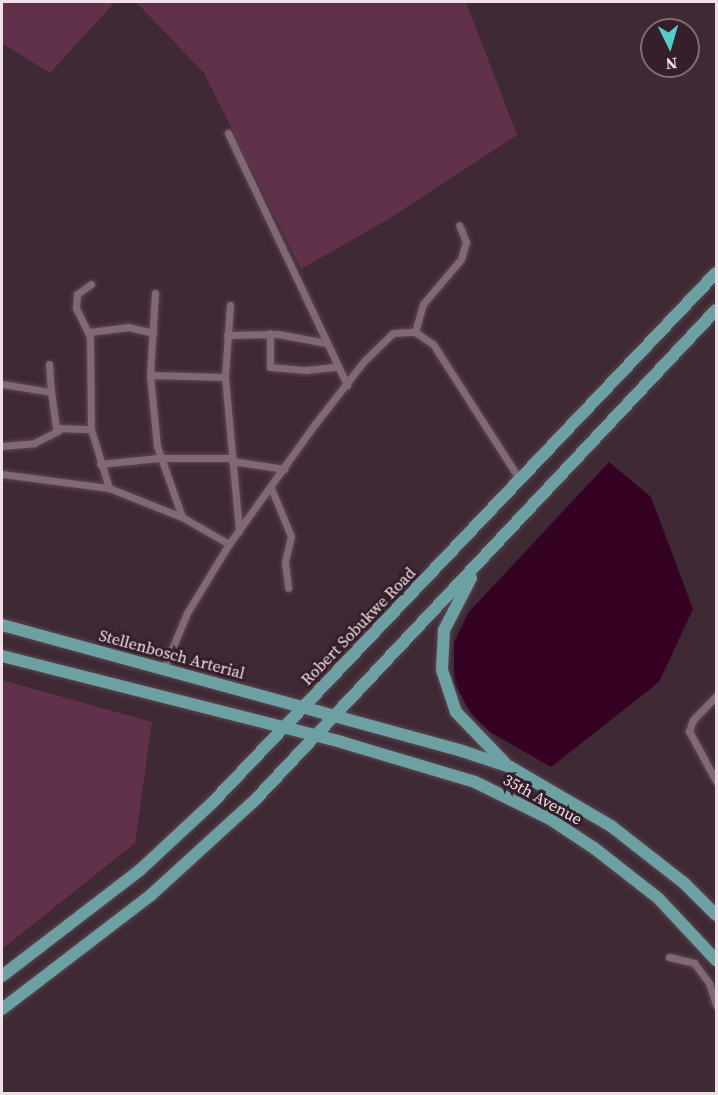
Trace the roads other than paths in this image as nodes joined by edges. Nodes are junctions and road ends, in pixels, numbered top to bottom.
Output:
1 (228, 133) dead end
2 (459, 225) dead end
3 (717, 273) edge
4 (91, 284) dead end
5 (155, 293) dead end
6 (230, 305) dead end
7 (717, 310) edge
8 (89, 332) junction
9 (153, 333) junction
10 (270, 333) junction
11 (415, 333) junction
12 (227, 335) junction
13 (326, 343) junction
14 (49, 364) dead end
15 (337, 367) junction
16 (150, 375) junction
17 (225, 377) junction
18 (2, 384) edge
19 (347, 385) junction
20 (51, 392) junction
21 (91, 429) junction
22 (59, 430) junction
23 (2, 446) edge
24 (159, 458) junction
25 (232, 460) junction
26 (100, 464) junction
27 (284, 469) junction
28 (2, 474) edge
29 (520, 480) junction
30 (109, 488) junction
31 (271, 488) junction
32 (182, 517) junction
33 (239, 531) junction
34 (230, 544) junction
35 (479, 564) junction
36 (288, 588) dead end
37 (2, 625) edge
38 (2, 656) edge
39 (164, 668) junction
40 (717, 696) edge
41 (303, 708) junction
42 (334, 716) junction
43 (283, 729) junction
44 (315, 736) junction
45 (510, 767) junction
46 (717, 781) edge
47 (717, 915) edge
48 (669, 957) dead end
49 (717, 960) edge
50 (2, 976) edge
51 (717, 1005) edge
52 (2, 1009) edge

1 - 13 street
2 - 11 street
3 - 29 main road, Robert Sobukwe Road
4 - 8 street
5 - 9 street
6 - 12 street
7 - 35 main road
8 - 9 street
8 - 21 street
9 - 16 street
10 - 12 street
10 - 13 street
10 - 15 street
11 - 19 street
11 - 29 street
12 - 17 street
13 - 15 street
14 - 20 street
15 - 19 street
16 - 17 street
16 - 24 street
17 - 25 street
18 - 20 street
19 - 27 street
20 - 22 street
21 - 22 street
21 - 26 street
22 - 23 street
24 - 25 street
24 - 26 street
24 - 32 street
25 - 27 street
25 - 33 street
26 - 30 street
27 - 31 street
28 - 30 street
29 - 41 main road, Robert Sobukwe Road
30 - 32 street
31 - 33 street
31 - 36 street
32 - 34 street
33 - 34 street
34 - 39 street
35 - 42 main road
35 - 45 main road
37 - 39 main road, Stellenbosch Arterial
38 - 43 main road
39 - 41 main road, Stellenbosch Arterial
40 - 46 street
41 - 42 main road, Stellenbosch Arterial
41 - 43 main road, Robert Sobukwe Road
42 - 44 main road
42 - 45 main road, 35th Avenue
43 - 44 main road
43 - 50 main road, Robert Sobukwe Road
44 - 49 main road, 35th Avenue
44 - 52 main road
45 - 47 main road, 35th Avenue
48 - 51 street

